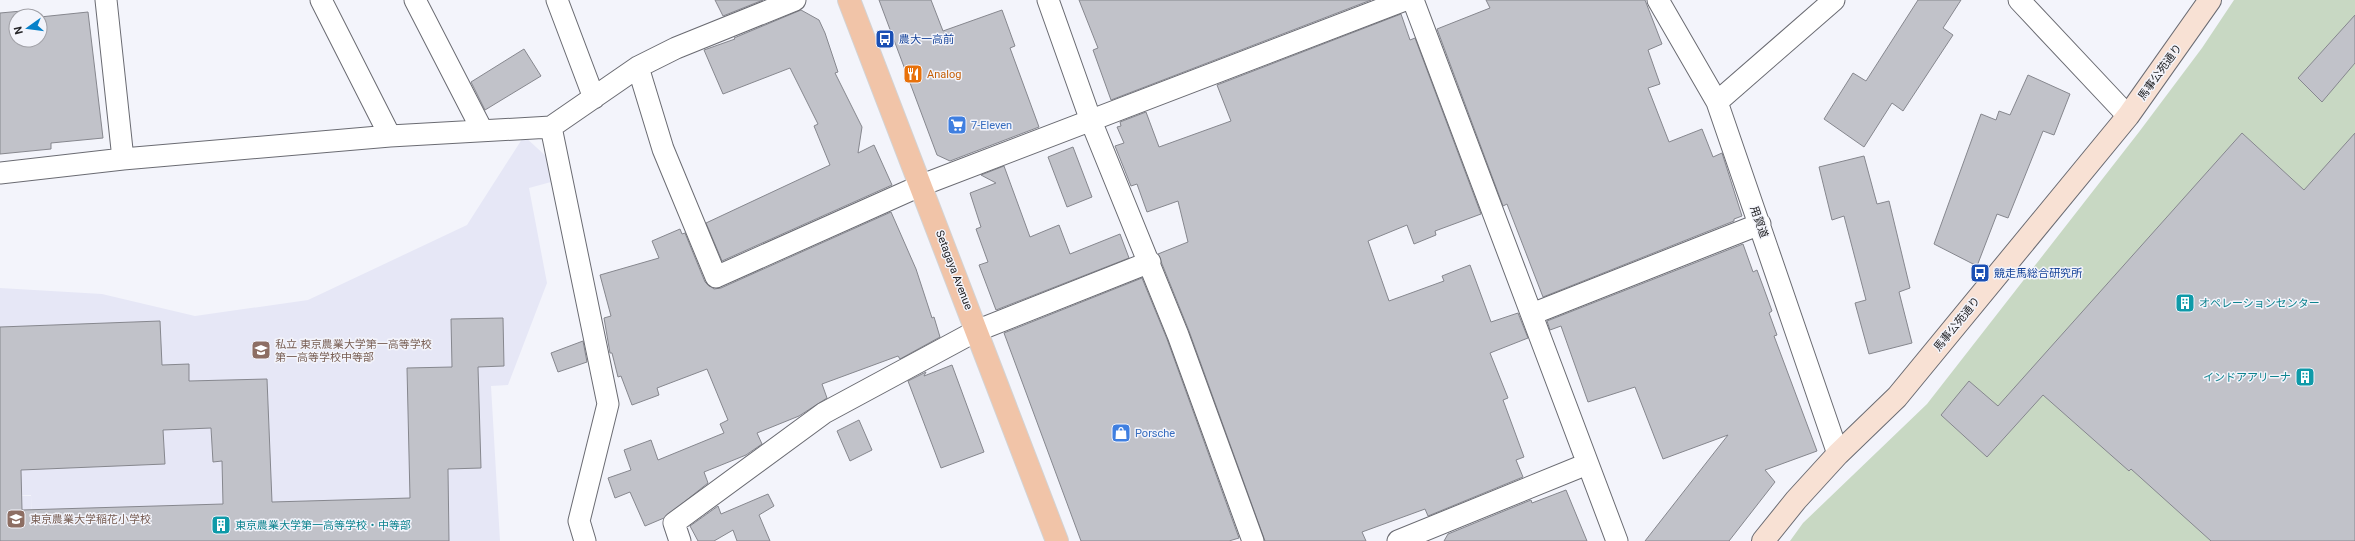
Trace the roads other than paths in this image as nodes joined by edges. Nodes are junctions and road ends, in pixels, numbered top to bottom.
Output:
1 (106, 0) edge
2 (321, 0) edge
3 (415, 0) edge
4 (557, 0) edge
5 (796, 0) edge
6 (849, 0) edge
7 (1048, 0) edge
8 (1404, 0) edge
9 (1413, 0) edge
10 (1658, 0) edge
11 (1834, 0) edge
12 (2019, 0) edge
13 (2210, 0) edge
14 (638, 67) junction
15 (594, 98) junction
16 (1717, 102) junction
17 (2128, 116) junction
18 (1091, 120) junction
19 (551, 127) junction
20 (482, 130) junction
21 (390, 136) junction
22 (123, 159) junction
23 (0, 173) edge
24 (922, 185) junction
25 (1760, 224) junction
26 (1150, 262) junction
27 (1532, 314) junction
28 (976, 331) junction
29 (1838, 454) junction
30 (1587, 464) junction
31 (1420, 537) edge
32 (585, 541) edge
33 (680, 541) edge
34 (1057, 541) edge
35 (1253, 541) edge
36 (1398, 541) edge
37 (1617, 541) edge
38 (1763, 541) edge

1 - 22 street
2 - 21 street
3 - 20 street
4 - 15 street
5 - 14 street
6 - 24 main road, Setagaya Avenue
7 - 18 street
8 - 18 street
9 - 27 street
10 - 16 street, 用賀道
11 - 16 street
12 - 17 street
13 - 17 street, 馬事公苑通り
14 - 15 street
14 - 24 street
15 - 19 street
16 - 25 street, 用賀道
17 - 29 street, 馬事公苑通り
18 - 24 street
18 - 26 street
19 - 20 street
19 - 32 street
20 - 21 street
21 - 22 street
22 - 23 street
24 - 28 main road, Setagaya Avenue
25 - 27 street
25 - 29 street, 用賀道
26 - 28 street
26 - 35 street
27 - 30 street
28 - 33 street
28 - 34 main road, Setagaya Avenue
29 - 38 street, 馬事公苑通り
30 - 31 street
30 - 37 street
31 - 36 street

